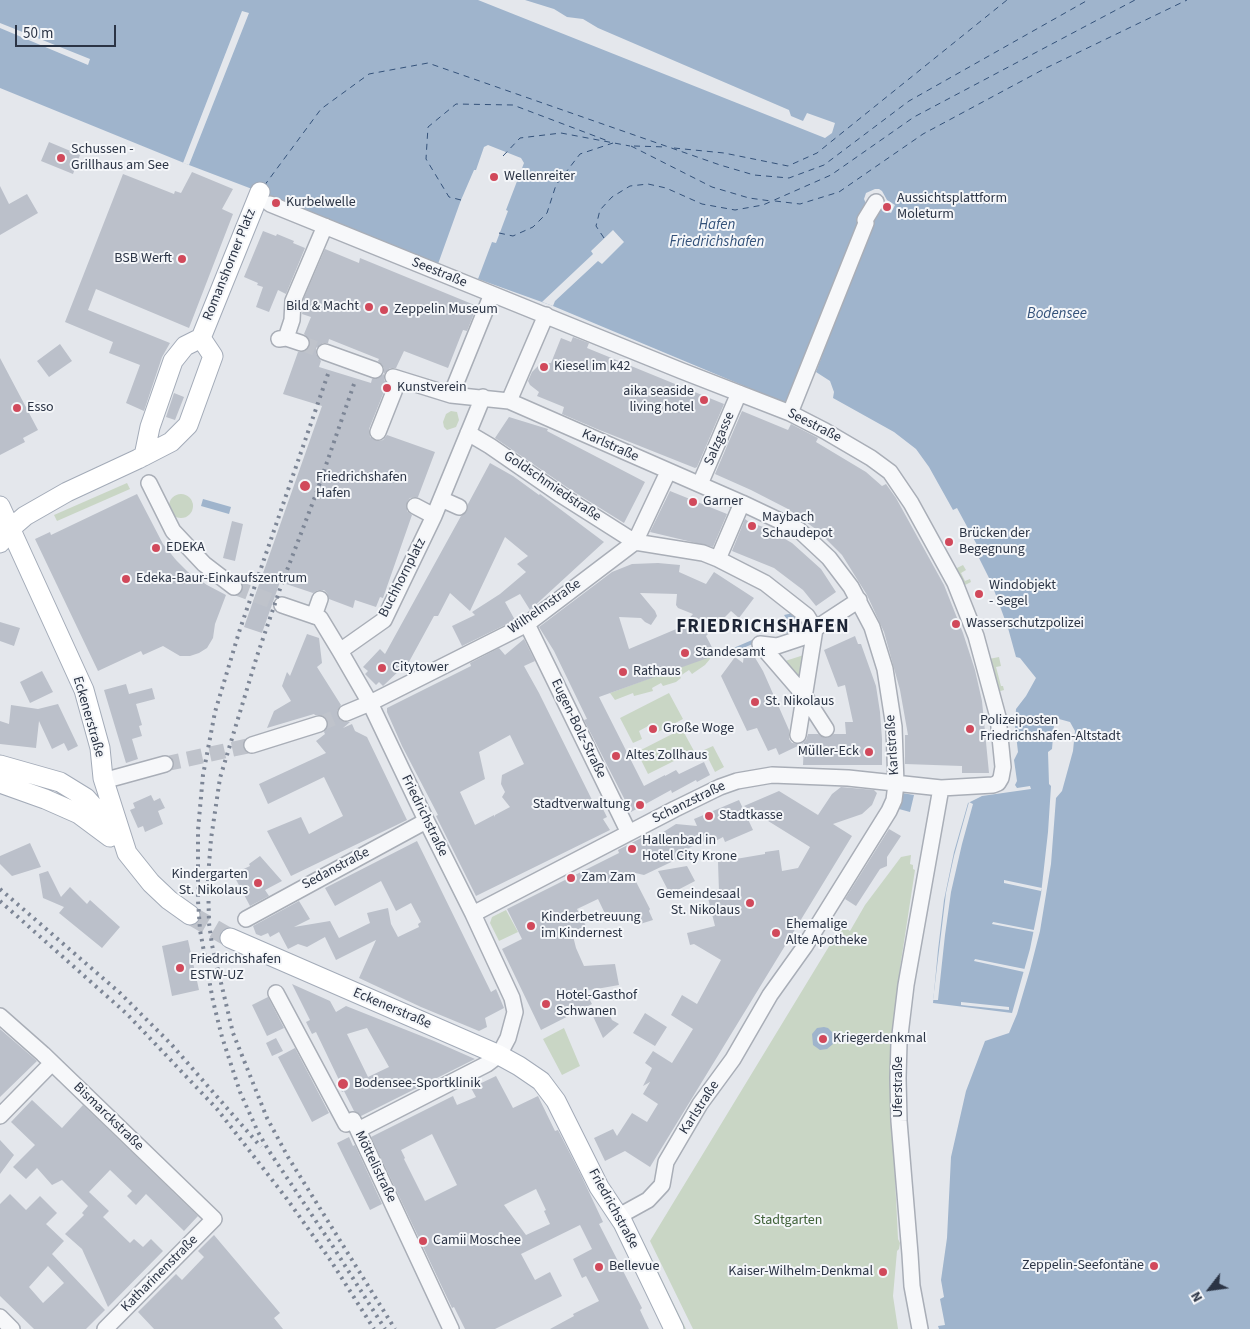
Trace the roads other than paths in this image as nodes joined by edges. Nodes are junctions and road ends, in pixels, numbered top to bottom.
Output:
1 (265, 198) joint
2 (872, 212) dead end
3 (324, 226) junction
4 (492, 294) junction
5 (546, 315) junction
6 (201, 338) junction
7 (301, 344) tunnel mouth
8 (324, 352) tunnel mouth
9 (375, 370) dead end
10 (739, 393) junction
11 (451, 394) junction
12 (483, 397) junction
13 (509, 401) junction
14 (790, 414) junction
15 (378, 432) dead end
16 (468, 433) junction
17 (144, 456) junction
18 (668, 472) junction
19 (149, 483) dead end
20 (700, 484) junction
21 (441, 499) junction
22 (742, 502) junction
23 (0, 506) edge
24 (415, 506) dead end
25 (459, 507) dead end
26 (434, 516) junction
27 (5, 536) edge
28 (635, 542) junction
29 (718, 559) junction
30 (234, 587) tunnel mouth
31 (320, 599) dead end
32 (859, 600) junction
33 (282, 605) tunnel mouth
34 (314, 616) junction
35 (527, 624) junction
36 (815, 629) junction
37 (340, 651) junction
38 (804, 695) junction
39 (370, 703) junction
40 (346, 714) tunnel mouth
41 (319, 724) tunnel mouth
42 (826, 729) dead end
43 (798, 735) dead end
44 (252, 746) tunnel mouth
45 (165, 764) tunnel mouth
46 (0, 765) edge
47 (108, 778) junction
48 (896, 782) junction
49 (0, 783) edge
50 (941, 788) junction
51 (86, 798) junction
52 (45, 799) junction
53 (426, 821) junction
54 (630, 833) junction
55 (127, 853) junction
56 (190, 914) tunnel mouth
57 (473, 914) junction
58 (246, 919) dead end
59 (230, 938) tunnel mouth
60 (276, 993) dead end
61 (0, 1016) edge
62 (499, 1056) junction
63 (48, 1059) junction
64 (549, 1090) joint
65 (0, 1116) edge
66 (358, 1130) junction
67 (618, 1216) junction
68 (214, 1219) joint
69 (0, 1317) edge
70 (12, 1329) edge
71 (105, 1329) edge
72 (451, 1329) edge
73 (674, 1329) edge
74 (920, 1329) edge

1 - 3 street, Seestraße
1 - 6 main road, Romanshorner Platz
2 - 14 street
3 - 4 street, Seestraße
3 - 7 street
4 - 5 street, Seestraße
4 - 11 street
5 - 10 street, Seestraße
5 - 13 street
6 - 17 main road, Romanshorner Platz
6 - 17 main road, Romanshorner Platz
8 - 9 street
10 - 14 street, Seestraße
10 - 20 street, Salzgasse
11 - 12 street
11 - 15 street
12 - 13 street
12 - 16 street, Buchhornplatz
13 - 18 street, Karlstraße
14 - 50 street, Seestraße
16 - 21 street, Buchhornplatz
16 - 28 street, Goldschmiedstraße
17 - 27 main road, Romanshorner Platz
18 - 20 street, Karlstraße
18 - 28 street
19 - 30 street
20 - 22 street, Karlstraße
21 - 25 street
21 - 26 street, Buchhornplatz
22 - 29 street
22 - 32 street, Karlstraße
23 - 27 main road, Eckenerstraße
24 - 26 street
26 - 37 street, Buchhornplatz
27 - 47 main road, Eckenerstraße
28 - 29 street
28 - 35 street, Wilhelmstraße
29 - 36 street
31 - 34 street
32 - 36 street
32 - 48 street, Karlstraße
33 - 34 street, Friedrichstraße
34 - 37 street, Friedrichstraße
35 - 39 street, Wilhelmstraße
35 - 54 street, Eugen-Bolz-Straße
36 - 38 street
36 - 38 street
37 - 39 street, Friedrichstraße
38 - 42 street
38 - 43 street
39 - 40 street, Wilhelmstraße
39 - 53 street, Friedrichstraße
41 - 44 street
45 - 47 street
46 - 51 main road
47 - 51 main road
47 - 55 main road, Eckenerstraße
48 - 50 street, Seestraße
48 - 54 street, Schanzstraße
48 - 67 street, Karlstraße
49 - 52 main road
50 - 74 street, Uferstraße
51 - 52 main road
51 - 55 main road
52 - 55 main road
53 - 57 street, Friedrichstraße
53 - 58 street, Sedanstraße
54 - 57 street, Schanzstraße
55 - 56 main road, Eckenerstraße
57 - 62 street, Friedrichstraße
59 - 62 main road, Eckenerstraße
60 - 66 street, Möttelistraße
61 - 63 street, Bismarckstraße
62 - 64 main road, Eckenerstraße
62 - 66 street
63 - 65 street
63 - 68 street, Bismarckstraße
64 - 67 main road, Friedrichstraße
66 - 72 street, Möttelistraße
67 - 73 main road, Friedrichstraße
68 - 71 street, Katharinenstraße
69 - 70 street

